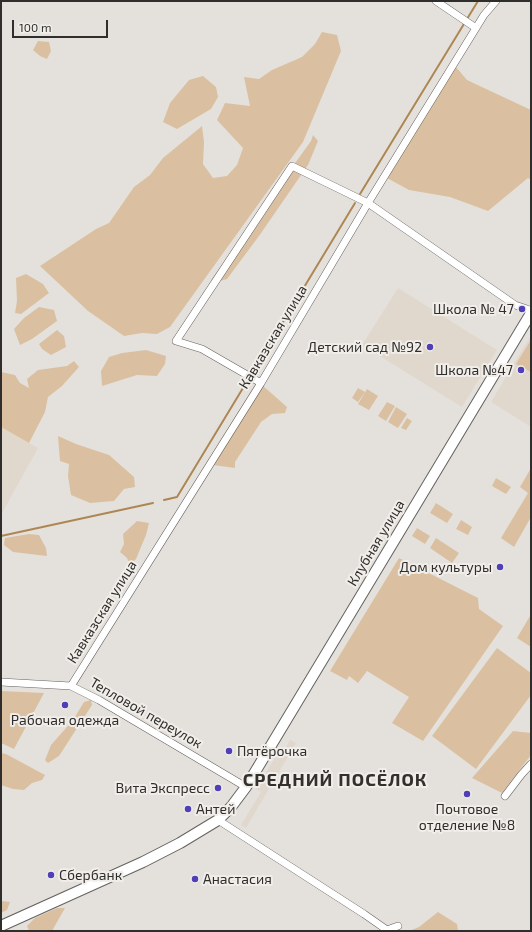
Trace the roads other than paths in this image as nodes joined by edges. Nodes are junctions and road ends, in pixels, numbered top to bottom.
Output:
1 (436, 1) edge
2 (496, 1) edge
3 (474, 27) junction
4 (368, 204) junction
5 (531, 312) edge
6 (258, 381) junction
7 (1, 682) edge
8 (71, 686) junction
9 (531, 764) edge
10 (246, 787) junction
11 (505, 796) dead end
12 (218, 820) junction
13 (4, 925) edge
14 (398, 926) dead end
15 (17, 931) edge

1 - 3 street
2 - 3 street, Кавказская улица
3 - 4 street, Кавказская улица
4 - 5 street
4 - 6 street, Кавказская улица
4 - 6 street
5 - 10 street, Клубная улица
6 - 8 street, Кавказская улица
7 - 8 street, Тепловой переулок
8 - 10 street, Тепловой переулок
9 - 11 street
10 - 12 street, Клубная улица
12 - 13 street, Клубная улица
12 - 14 street
13 - 15 street

